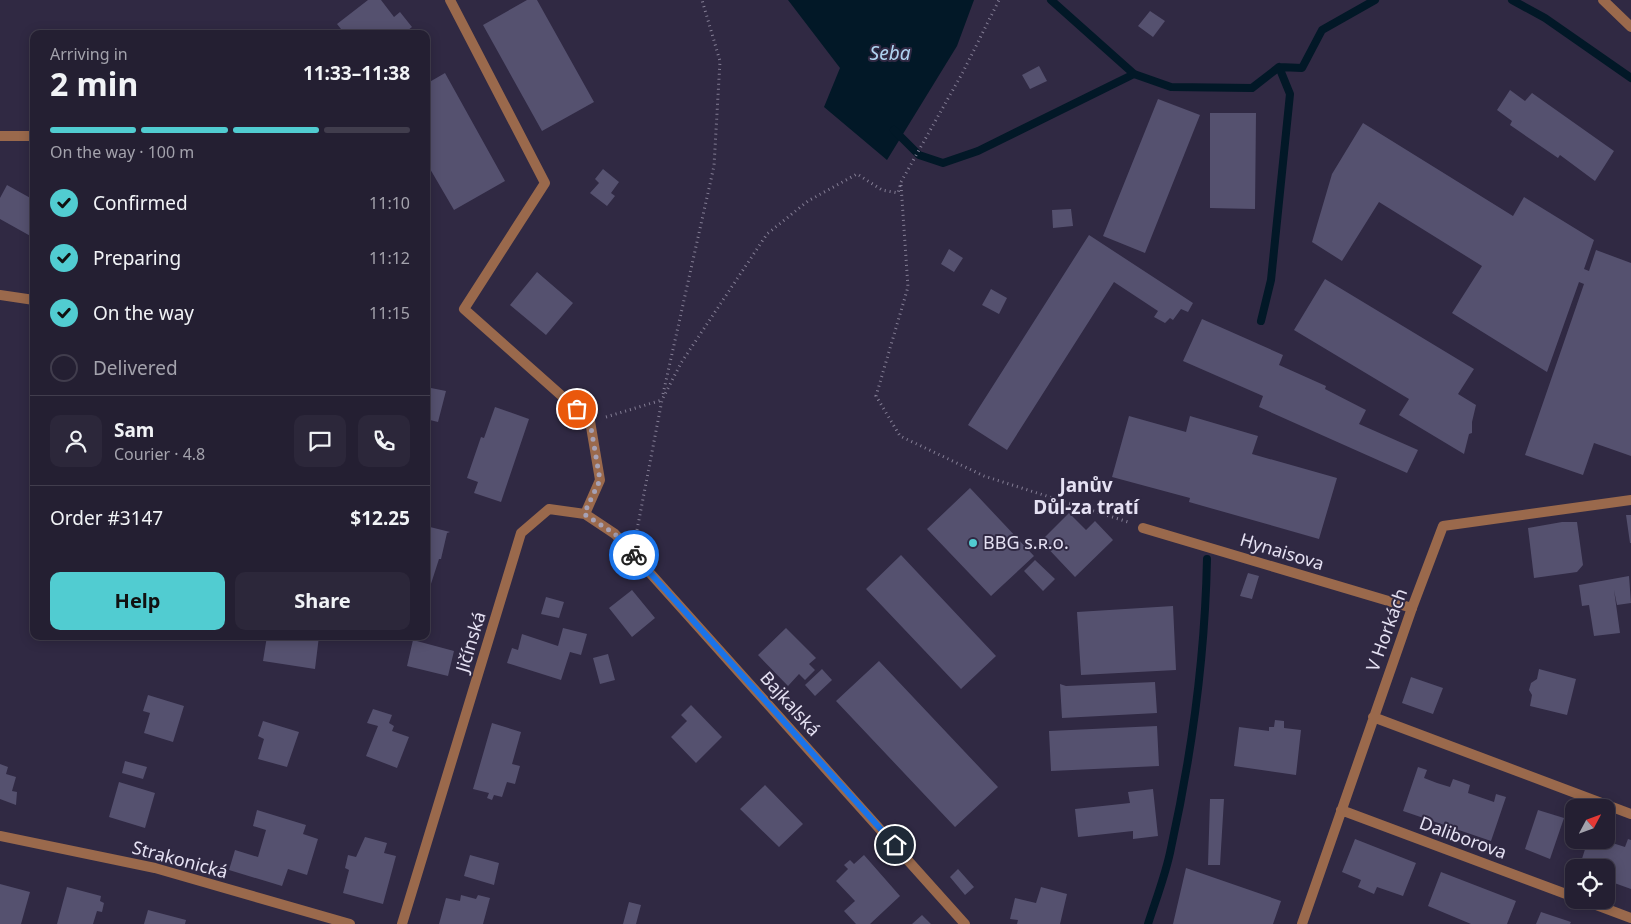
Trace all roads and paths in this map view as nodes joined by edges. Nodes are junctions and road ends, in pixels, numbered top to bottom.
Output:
1 (450, 0) edge
2 (702, 0) edge
3 (1000, 0) edge
4 (1603, 0) edge
5 (1631, 28) edge
6 (0, 136) edge
7 (30, 136) edge
8 (901, 182) junction
9 (0, 295) edge
10 (30, 299) edge
11 (662, 400) junction
12 (590, 422) junction
13 (1631, 500) edge
14 (584, 514) junction
15 (1143, 528) joint
16 (632, 554) junction
17 (1412, 608) junction
18 (1374, 717) junction
19 (1341, 810) junction
20 (1631, 814) edge
21 (0, 836) edge
22 (1565, 894) edge
23 (1607, 909) edge
24 (1631, 918) edge
25 (350, 924) edge
26 (402, 924) edge
27 (965, 924) edge
28 (1302, 924) edge

1 - 12 street
2 - 11 path
3 - 8 path
4 - 5 street
6 - 7 street
8 - 11 path
8 - 15 path
9 - 10 street
11 - 12 path
11 - 16 path
12 - 14 street
13 - 17 street, V Horkách
14 - 16 street, Bajkalská
14 - 26 street, Jičínská
15 - 17 street, Hynaisova
16 - 27 street, Bajkalská
17 - 18 street, V Horkách
18 - 19 street, V Horkách
18 - 20 street
19 - 22 street, Daliborova
19 - 28 street, V Horkách
21 - 25 street, Strakonická
23 - 24 street

